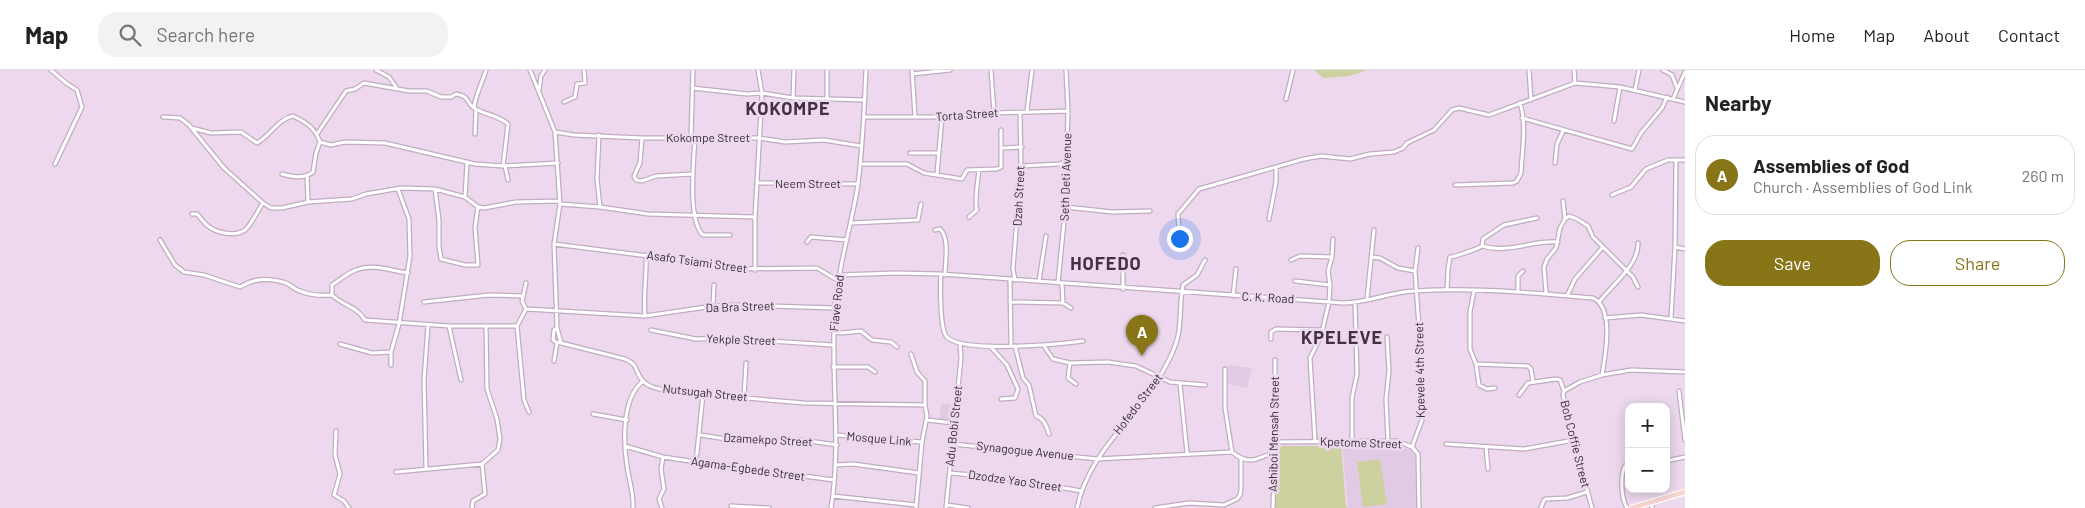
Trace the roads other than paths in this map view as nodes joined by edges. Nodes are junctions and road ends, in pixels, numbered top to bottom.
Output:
1 (51, 70) edge
2 (376, 70) edge
3 (486, 70) edge
4 (530, 70) edge
5 (545, 70) edge
6 (584, 70) edge
7 (692, 70) edge
8 (758, 70) edge
9 (794, 70) edge
10 (827, 70) edge
11 (866, 70) edge
12 (950, 70) edge
13 (991, 70) edge
14 (1032, 70) edge
15 (1066, 70) edge
16 (1293, 70) edge
17 (1530, 70) edge
18 (1574, 70) edge
19 (1639, 70) edge
20 (1663, 70) edge
21 (912, 72) edge
22 (1685, 72) edge
23 (1575, 83) junction
24 (1620, 87) junction
25 (396, 88) junction
26 (692, 88) junction
27 (1677, 89) junction
28 (1635, 90) junction
29 (538, 91) junction
30 (762, 93) junction
31 (793, 98) junction
32 (1667, 98) junction
33 (827, 99) junction
34 (1286, 99) dead end
35 (1673, 99) junction
36 (865, 100) junction
37 (1531, 100) junction
38 (564, 102) dead end
39 (1685, 102) edge
40 (1520, 103) junction
41 (475, 108) junction
42 (1027, 111) junction
43 (1068, 111) junction
44 (1020, 112) junction
45 (994, 113) junction
46 (163, 117) dead end
47 (865, 117) junction
48 (915, 117) junction
49 (942, 117) junction
50 (1522, 118) junction
51 (1614, 121) dead end
52 (191, 128) junction
53 (1001, 130) dead end
54 (1563, 131) junction
55 (556, 132) junction
56 (317, 134) junction
57 (474, 134) dead end
58 (599, 135) junction
59 (693, 137) junction
60 (642, 138) junction
61 (759, 138) junction
62 (320, 142) junction
63 (861, 146) junction
64 (1022, 147) junction
65 (1002, 148) junction
66 (910, 153) dead end
67 (938, 154) junction
68 (1676, 160) junction
69 (1685, 160) edge
70 (1066, 161) junction
71 (558, 162) junction
72 (467, 163) junction
73 (1555, 163) dead end
74 (56, 164) dead end
75 (860, 164) junction
76 (504, 166) junction
77 (1021, 166) junction
78 (1276, 168) junction
79 (979, 170) junction
80 (282, 174) dead end
81 (693, 174) junction
82 (937, 174) junction
83 (308, 176) junction
84 (508, 180) dead end
85 (757, 183) junction
86 (858, 184) junction
87 (1455, 185) dead end
88 (398, 189) junction
89 (435, 189) junction
90 (1612, 195) dead end
91 (465, 197) junction
92 (1563, 200) dead end
93 (308, 202) junction
94 (560, 202) junction
95 (263, 203) junction
96 (921, 204) dead end
97 (478, 207) junction
98 (600, 207) junction
99 (1066, 207) junction
100 (1150, 211) dead end
101 (192, 214) dead end
102 (695, 216) junction
103 (755, 216) junction
104 (969, 217) dead end
105 (1537, 218) dead end
106 (1268, 219) dead end
107 (1565, 219) junction
108 (851, 223) junction
109 (935, 230) dead end
110 (1374, 230) dead end
111 (730, 235) dead end
112 (1046, 236) dead end
113 (1333, 239) dead end
114 (160, 240) dead end
115 (847, 240) junction
116 (807, 242) dead end
117 (1558, 242) junction
118 (1638, 243) dead end
119 (554, 244) junction
120 (1180, 246) dead end
121 (1482, 246) junction
122 (1603, 247) junction
123 (1675, 247) junction
124 (1418, 248) dead end
125 (1685, 249) edge
126 (646, 255) junction
127 (1123, 255) dead end
128 (1371, 256) junction
129 (1332, 257) junction
130 (1205, 260) dead end
131 (1291, 260) dead end
132 (1236, 269) dead end
133 (755, 270) junction
134 (1626, 270) junction
135 (1415, 271) junction
136 (1523, 271) dead end
137 (408, 273) junction
138 (838, 275) junction
139 (943, 275) junction
140 (837, 280) junction
141 (1012, 280) junction
142 (1295, 281) dead end
143 (1039, 282) junction
144 (526, 283) dead end
145 (1060, 284) junction
146 (714, 285) dead end
147 (1330, 285) junction
148 (1638, 287) dead end
149 (1123, 289) junction
150 (1416, 290) junction
151 (1447, 290) junction
152 (1474, 291) junction
153 (1518, 292) junction
154 (1181, 293) junction
155 (1546, 293) junction
156 (332, 295) junction
157 (523, 296) junction
158 (1233, 296) junction
159 (1566, 296) junction
160 (1367, 299) junction
161 (424, 302) dead end
162 (1010, 302) junction
163 (1329, 302) junction
164 (1355, 302) junction
165 (1599, 302) junction
166 (1063, 303) junction
167 (713, 306) junction
168 (835, 308) junction
169 (1071, 308) dead end
170 (526, 309) junction
171 (557, 312) junction
172 (645, 316) junction
173 (1605, 318) junction
174 (1671, 319) junction
175 (1685, 321) edge
176 (399, 324) junction
177 (428, 325) junction
178 (449, 326) junction
179 (517, 326) junction
180 (486, 327) junction
181 (557, 328) junction
182 (651, 330) dead end
183 (1322, 330) junction
184 (833, 331) junction
185 (1388, 337) dead end
186 (1271, 339) dead end
187 (1083, 341) dead end
188 (559, 343) junction
189 (340, 344) dead end
190 (960, 344) junction
191 (833, 345) junction
192 (990, 345) junction
193 (1013, 346) junction
194 (1044, 346) junction
195 (897, 347) dead end
196 (392, 352) junction
197 (911, 354) dead end
198 (1275, 360) dead end
199 (554, 361) dead end
200 (746, 362) dead end
201 (1070, 363) junction
202 (1476, 364) junction
203 (391, 365) dead end
204 (833, 367) junction
205 (1226, 369) dead end
206 (875, 372) dead end
207 (1685, 372) edge
208 (1602, 375) junction
209 (1160, 377) junction
210 (461, 380) dead end
211 (643, 382) junction
212 (1533, 382) junction
213 (1076, 384) dead end
214 (1180, 384) junction
215 (1206, 386) dead end
216 (1495, 388) dead end
217 (1679, 391) dead end
218 (1564, 392) junction
219 (703, 394) junction
220 (1519, 396) dead end
221 (744, 397) junction
222 (1001, 399) dead end
223 (836, 403) junction
224 (924, 405) junction
225 (529, 412) dead end
226 (592, 414) dead end
227 (626, 420) junction
228 (927, 420) junction
229 (933, 422) junction
230 (954, 423) junction
231 (925, 427) junction
232 (336, 431) dead end
233 (1049, 434) dead end
234 (837, 435) junction
235 (700, 436) junction
236 (1574, 440) junction
237 (1685, 440) edge
238 (1315, 441) junction
239 (1388, 441) junction
240 (922, 442) junction
241 (1275, 442) junction
242 (1352, 442) junction
243 (953, 444) junction
244 (1446, 444) dead end
245 (837, 445) junction
246 (625, 446) junction
247 (1412, 447) junction
248 (1486, 447) junction
249 (1232, 452) junction
250 (1274, 452) junction
251 (1187, 453) junction
252 (663, 457) junction
253 (1685, 457) edge
254 (1097, 459) junction
255 (1241, 459) junction
256 (1670, 460) edge
257 (696, 462) junction
258 (482, 464) junction
259 (835, 465) junction
260 (1625, 466) edge
261 (426, 468) junction
262 (1488, 469) dead end
263 (396, 472) dead end
264 (919, 473) junction
265 (950, 473) junction
266 (834, 480) junction
267 (1081, 491) junction
268 (1587, 492) junction
269 (1685, 492) edge
270 (833, 496) junction
271 (1652, 502) junction
272 (730, 506) dead end
273 (916, 506) edge
274 (946, 506) edge
275 (1224, 506) edge
276 (1078, 507) edge
277 (349, 508) edge
278 (472, 508) edge
279 (633, 508) edge
280 (662, 508) edge
281 (769, 508) edge
282 (831, 508) edge
283 (968, 508) edge
284 (1155, 508) edge
285 (1272, 508) edge
286 (1419, 508) edge
287 (1541, 508) edge
288 (1592, 508) edge
289 (1627, 508) edge
290 (1632, 508) edge
291 (1652, 508) edge

1 - 74 street
2 - 25 street
3 - 41 street
4 - 29 street
5 - 29 street
6 - 38 street
7 - 26 street
8 - 30 street
9 - 31 street
10 - 33 street
11 - 36 street, Fiave Road
12 - 21 street
13 - 45 street
14 - 42 street
15 - 43 street, Seth Deti Avenue
16 - 34 street
17 - 37 street
18 - 23 street
19 - 28 street
20 - 27 street
21 - 48 street
22 - 27 street
23 - 24 street
23 - 37 street
24 - 28 street
24 - 51 street
25 - 41 street
25 - 56 street
26 - 30 street
26 - 59 street
27 - 35 street
28 - 32 street
29 - 55 street
30 - 31 street
30 - 61 street
31 - 33 street
32 - 35 street
32 - 54 street
33 - 36 street
35 - 39 street
36 - 47 street, Fiave Road
37 - 40 street
40 - 50 street
40 - 78 street
41 - 57 street
41 - 76 street
42 - 43 street, Torta Street
42 - 44 street, Torta Street
43 - 70 street, Seth Deti Avenue
44 - 45 street, Torta Street
44 - 64 street, Dzah Street
45 - 49 street, Torta Street
46 - 52 street
47 - 48 street, Torta Street
47 - 63 street, Fiave Road
48 - 49 street, Torta Street
49 - 67 street
50 - 54 street
50 - 87 street
52 - 56 street
52 - 95 street
53 - 65 street
54 - 73 street
55 - 58 street, Kokompe Street
55 - 71 street
56 - 62 street
58 - 60 street, Kokompe Street
58 - 98 street
59 - 60 street, Kokompe Street
59 - 61 street, Kokompe Street
59 - 81 street
60 - 81 street
61 - 63 street, Kokompe Street
61 - 85 street
62 - 72 street
62 - 83 street
63 - 75 street, Fiave Road
64 - 65 street
64 - 77 street, Dzah Street
65 - 79 street
66 - 67 street
67 - 82 street
68 - 69 street
68 - 90 street
68 - 123 street
70 - 77 street
70 - 99 street, Seth Deti Avenue
71 - 76 street
71 - 94 street
72 - 76 street
72 - 91 street
75 - 82 street
75 - 86 street, Fiave Road
76 - 84 street
77 - 141 street, Dzah Street
78 - 106 street
78 - 120 street
79 - 82 street
79 - 104 street
80 - 83 street
81 - 102 street
83 - 93 street
85 - 86 street, Neem Street
85 - 103 street
86 - 108 street, Fiave Road
88 - 89 street
88 - 93 street
88 - 137 street
89 - 91 street
89 - 97 street
91 - 97 street
92 - 107 street
93 - 95 street
94 - 97 street
94 - 98 street
94 - 119 street
95 - 101 street
96 - 108 street
98 - 102 street
99 - 100 street
99 - 145 street, Seth Deti Avenue
102 - 103 street
102 - 111 street
103 - 133 street
105 - 121 street
107 - 117 street
107 - 122 street
108 - 115 street, Fiave Road
109 - 139 street
110 - 128 street
112 - 143 street
113 - 129 street
114 - 156 street
115 - 116 street
115 - 138 street, Fiave Road
117 - 121 street
117 - 155 street
118 - 134 street
119 - 126 street, Asafo Tsiami Street
119 - 171 street
121 - 151 street
122 - 134 street
122 - 159 street
123 - 125 street
123 - 174 street
124 - 135 street, Kpevele 4th Street
126 - 133 street, Asafo Tsiami Street
126 - 172 street
127 - 149 street
128 - 135 street
128 - 160 street
129 - 131 street
129 - 147 street
130 - 154 street
132 - 158 street
133 - 140 street, Asafo Tsiami Street
134 - 148 street
134 - 165 street
135 - 150 street, Kpevele 4th Street
136 - 153 street
137 - 156 street
137 - 176 street
138 - 139 street, C. K. Road
138 - 140 street, Fiave Road
139 - 141 street, C. K. Road
139 - 190 street
140 - 168 street, Fiave Road
141 - 143 street, C. K. Road
141 - 162 street, Dzah Street
142 - 147 street
143 - 145 street, C. K. Road
144 - 157 street
145 - 149 street, C. K. Road
145 - 166 street, Seth Deti Avenue
146 - 167 street
147 - 163 street
149 - 154 street, C. K. Road
150 - 151 street, C. K. Road
150 - 160 street, C. K. Road
150 - 247 street, Kpevele 4th Street
151 - 152 street, C. K. Road
152 - 153 street, C. K. Road
152 - 202 street
153 - 155 street, C. K. Road
154 - 158 street, C. K. Road
154 - 209 street, Hofedo Street
155 - 159 street, C. K. Road
156 - 176 street
157 - 161 street
157 - 170 street
158 - 163 street, C. K. Road
159 - 165 street, C. K. Road
160 - 164 street, C. K. Road
162 - 166 street
162 - 193 street, Dzah Street
163 - 164 street, C. K. Road
163 - 183 street
164 - 242 street
165 - 173 street
166 - 169 street
167 - 168 street, Da Bra Street
167 - 172 street, Da Bra Street
168 - 184 street, Fiave Road
170 - 171 street, Da Bra Street
170 - 179 street
171 - 172 street, Da Bra Street
171 - 181 street
173 - 174 street
173 - 208 street
174 - 175 street
176 - 177 street
176 - 196 street
177 - 178 street
177 - 261 street
178 - 180 street
178 - 210 street
179 - 180 street
179 - 225 street
180 - 258 street
181 - 188 street
181 - 188 street
182 - 191 street, Yekple Street
183 - 186 street
183 - 238 street
184 - 191 street, Fiave Road
184 - 195 street
185 - 239 street
187 - 194 street
188 - 199 street
188 - 211 street
189 - 196 street
190 - 192 street
190 - 230 street, Adu Bobi Street
191 - 204 street, Fiave Road
192 - 193 street
192 - 222 street
193 - 194 street
193 - 233 street, Dzah Street
194 - 201 street
196 - 203 street
197 - 224 street
198 - 241 street, Ashiboi Mensah Street
200 - 221 street
201 - 209 street
201 - 213 street
202 - 212 street
202 - 216 street
204 - 206 street
204 - 223 street, Fiave Road
205 - 249 street
207 - 208 street, Bob Coffie Street
208 - 218 street, Bob Coffie Street
209 - 214 street
209 - 254 street, Hofedo Street
211 - 219 street, Nutsugah Street
211 - 227 street
212 - 218 street
212 - 220 street
214 - 215 street
214 - 251 street
217 - 237 street
218 - 236 street, Bob Coffie Street
219 - 221 street, Nutsugah Street
219 - 235 street
221 - 223 street, Nutsugah Street
223 - 224 street, Nutsugah Street
223 - 234 street, Fiave Road
224 - 228 street
226 - 227 street
227 - 246 street
228 - 229 street
228 - 231 street
229 - 230 street
229 - 231 street
230 - 243 street, Adu Bobi Street
231 - 240 street
232 - 277 street
234 - 240 street, Mosque Link
234 - 245 street, Fiave Road
235 - 245 street, Dzamekpo Street
235 - 257 street
236 - 248 street
236 - 268 street, Bob Coffie Street
238 - 241 street, Kpetome Street
238 - 242 street, Kpetome Street
239 - 242 street, Kpetome Street
239 - 247 street, Kpetome Street
240 - 264 street
241 - 250 street, Ashiboi Mensah Street
243 - 254 street, Synagogue Avenue
243 - 265 street, Adu Bobi Street
244 - 248 street
245 - 259 street, Fiave Road
246 - 252 street, Agama-Egbede Street
246 - 279 street
247 - 286 street, Kpetome Street
248 - 262 street
249 - 251 street, Synagogue Avenue
249 - 255 street
250 - 255 street
250 - 285 street, Ashiboi Mensah Street
251 - 254 street, Synagogue Avenue
252 - 257 street, Agama-Egbede Street
252 - 280 street
253 - 256 street
254 - 267 street, Hofedo Street
255 - 275 street
257 - 266 street, Agama-Egbede Street
258 - 261 street
258 - 278 street
259 - 264 street
259 - 266 street, Fiave Road
260 - 289 street
261 - 263 street
264 - 273 street
265 - 267 street, Dzodze Yao Street
265 - 274 street, Adu Bobi Street
266 - 270 street, Fiave Road
267 - 276 street, Hofedo Street
268 - 287 street
268 - 288 street, Bob Coffie Street
269 - 271 main road
270 - 273 street
270 - 282 street, Fiave Road
271 - 290 main road
271 - 291 street
272 - 281 street
274 - 283 street
275 - 284 street

